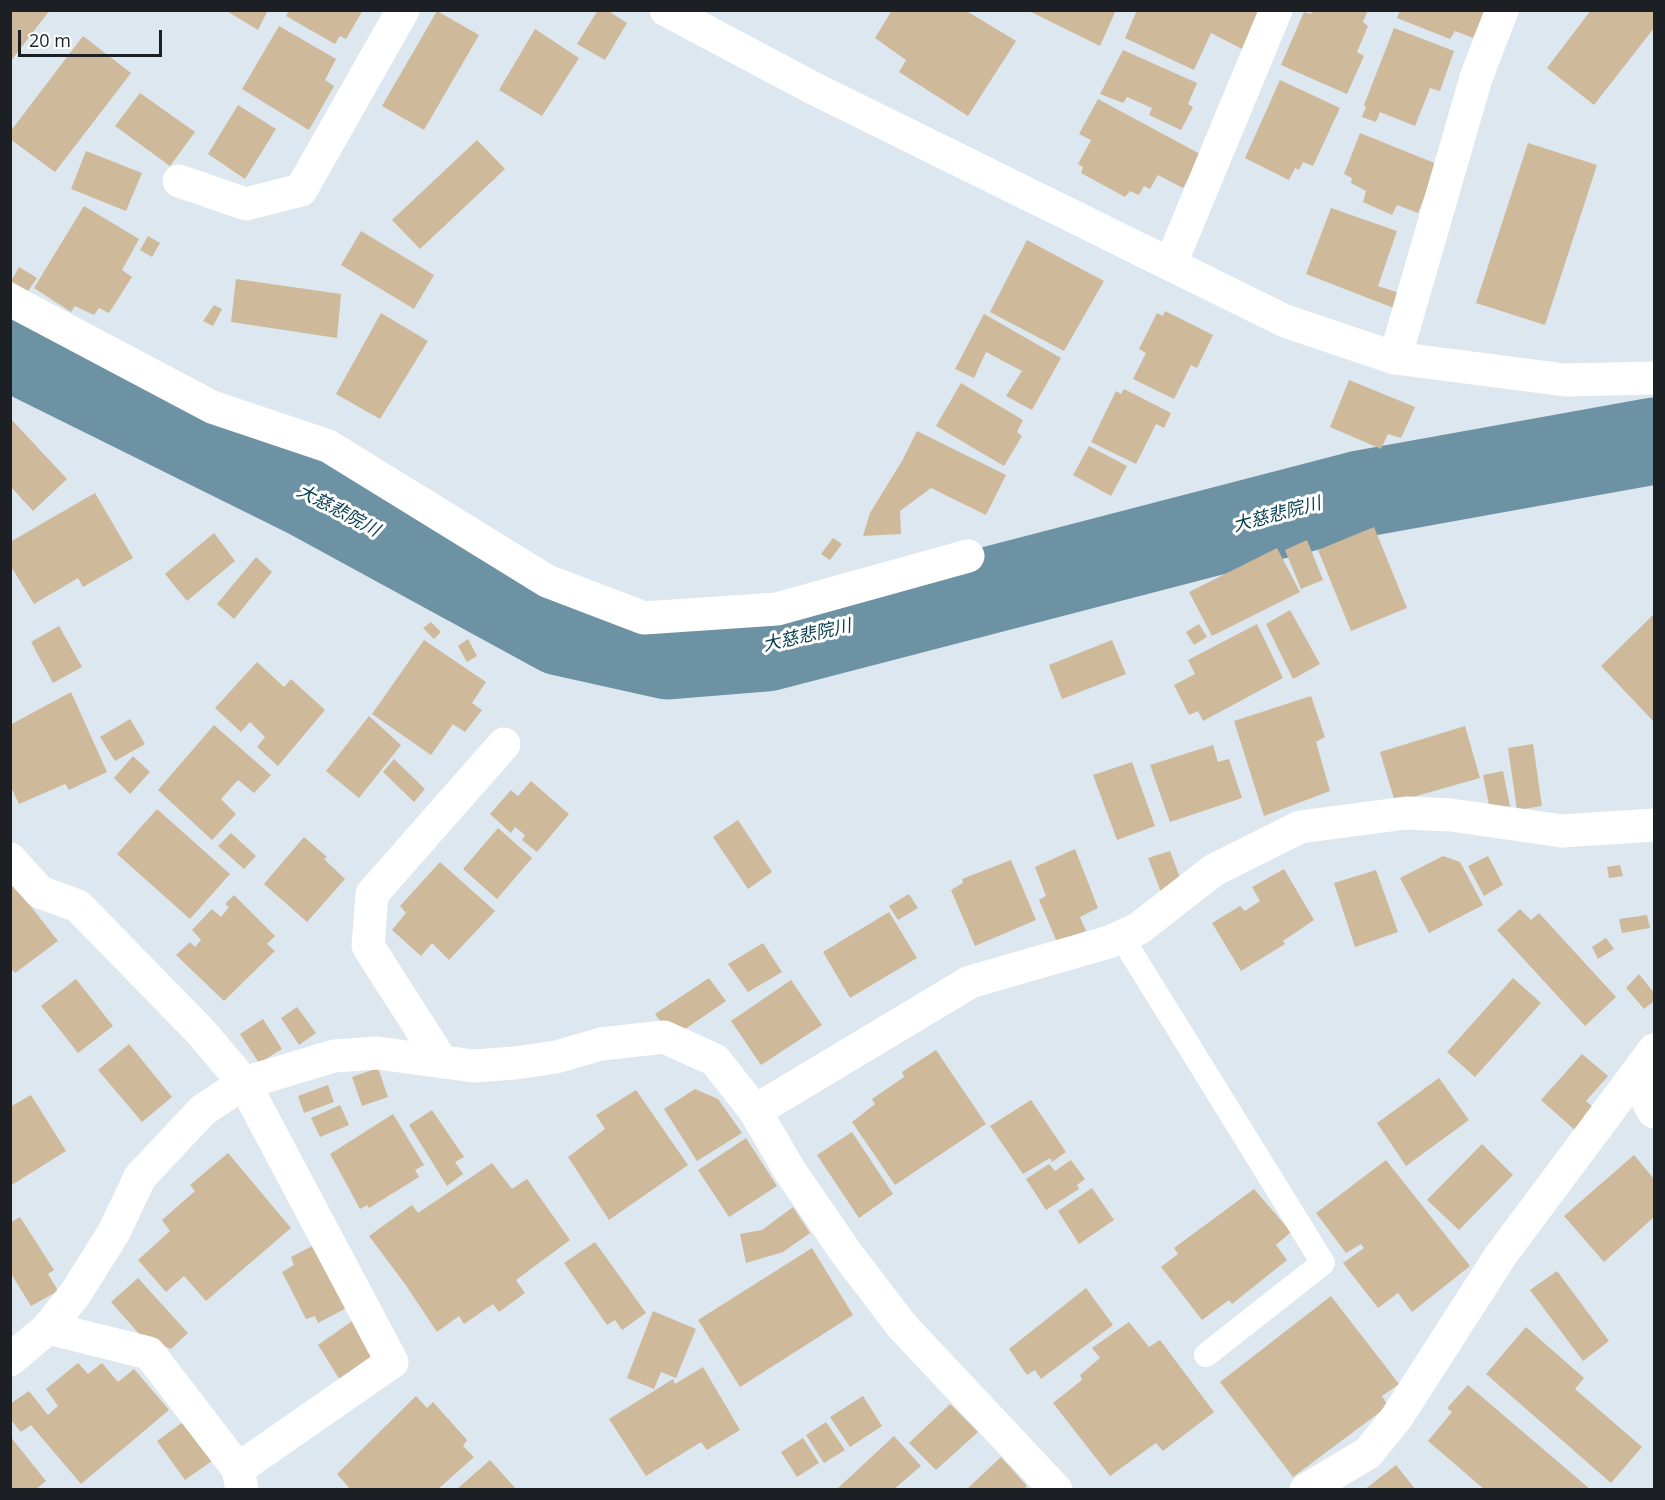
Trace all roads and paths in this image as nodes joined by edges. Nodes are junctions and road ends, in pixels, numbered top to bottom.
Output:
1 (403, 10) edge
2 (666, 10) edge
3 (1276, 10) edge
4 (1502, 10) edge
5 (179, 182) dead end
6 (1171, 263) junction
7 (10, 300) edge
8 (1395, 358) junction
9 (1654, 378) edge
10 (968, 556) dead end
11 (504, 744) dead end
12 (1654, 825) edge
13 (10, 859) edge
14 (1121, 936) junction
15 (1654, 1050) edge
16 (442, 1062) junction
17 (1635, 1079) junction
18 (244, 1083) junction
19 (755, 1112) junction
20 (1654, 1112) edge
21 (48, 1328) junction
22 (14, 1346) edge
23 (1206, 1355) dead end
24 (240, 1479) edge
25 (1056, 1490) edge
26 (1306, 1490) edge

1 - 5 street
2 - 6 street
3 - 6 street
4 - 8 street
6 - 8 street
7 - 10 street
8 - 9 street
11 - 16 street
12 - 14 street
13 - 18 street
14 - 19 street
14 - 23 lane
15 - 17 street
16 - 18 street
16 - 19 street
17 - 20 street
17 - 26 street
18 - 21 street
18 - 24 street
19 - 25 street
21 - 22 street
21 - 24 street

